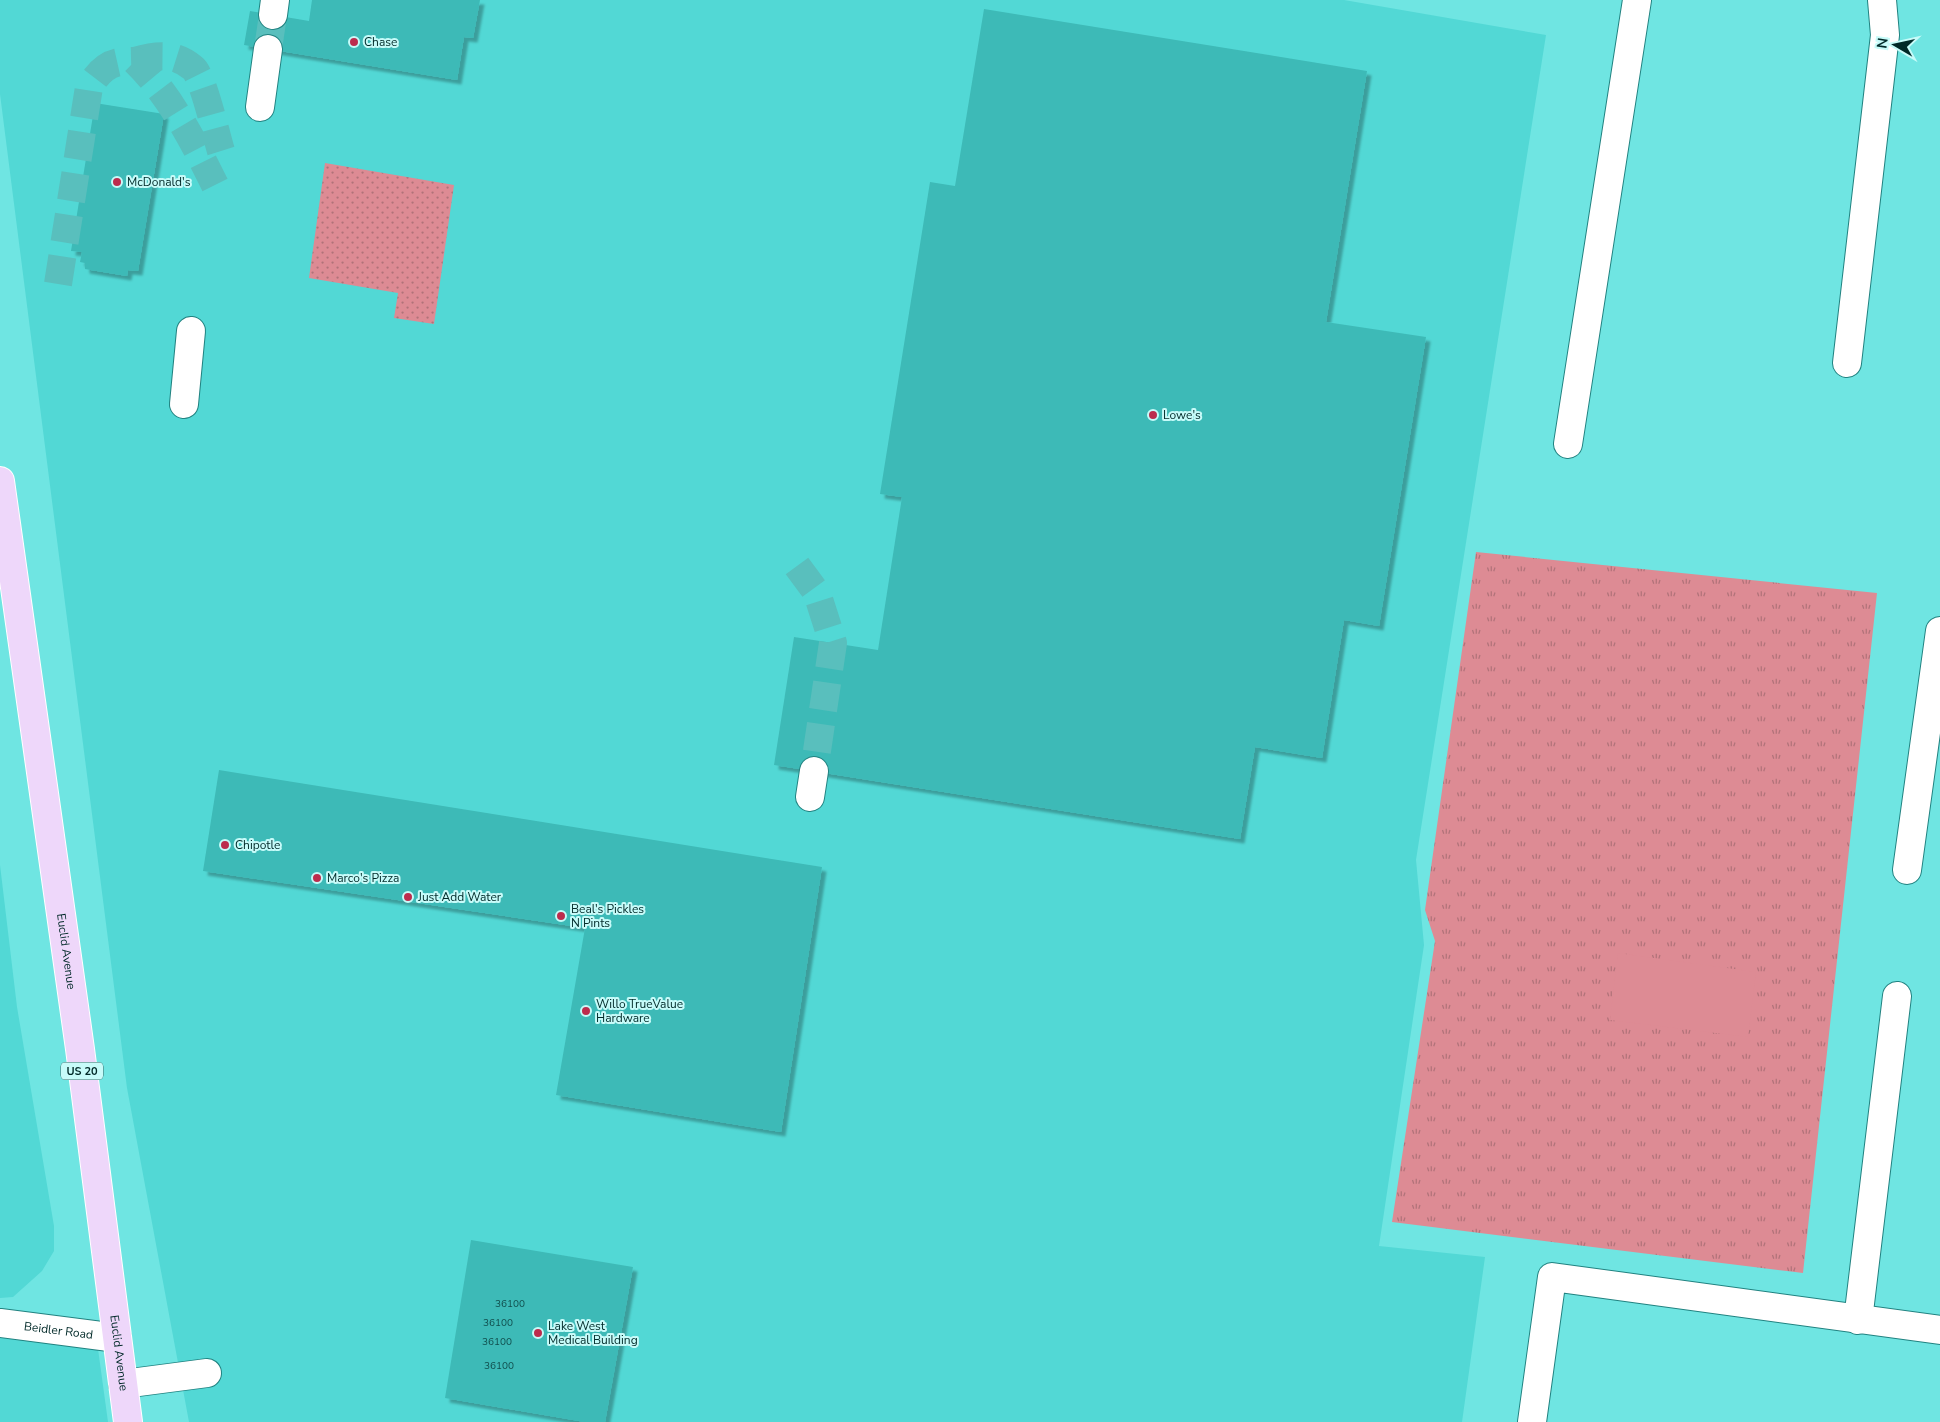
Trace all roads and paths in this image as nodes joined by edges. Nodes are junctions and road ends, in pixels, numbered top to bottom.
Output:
1 (1637, 0) edge
2 (1882, 0) edge
3 (268, 49) tunnel mouth
4 (260, 107) dead end
5 (191, 331) dead end
6 (1847, 363) dead end
7 (184, 404) dead end
8 (1568, 444) dead end
9 (0, 481) edge
10 (1940, 631) edge
11 (1907, 870) dead end
12 (1897, 996) dead end
13 (1858, 1320) junction
14 (0, 1323) edge
15 (1940, 1330) edge
16 (117, 1338) junction
17 (207, 1373) dead end
18 (123, 1384) junction
19 (128, 1422) edge
20 (1532, 1422) edge

1 - 8 street
2 - 6 street
3 - 4 street
5 - 7 street
9 - 16 main road, Euclid Avenue / US 20
10 - 11 street
12 - 13 street
13 - 15 street
13 - 20 street
14 - 16 street, Beidler Road
16 - 18 main road, Euclid Avenue / US 20
17 - 18 street
18 - 19 main road, Euclid Avenue / US 20

